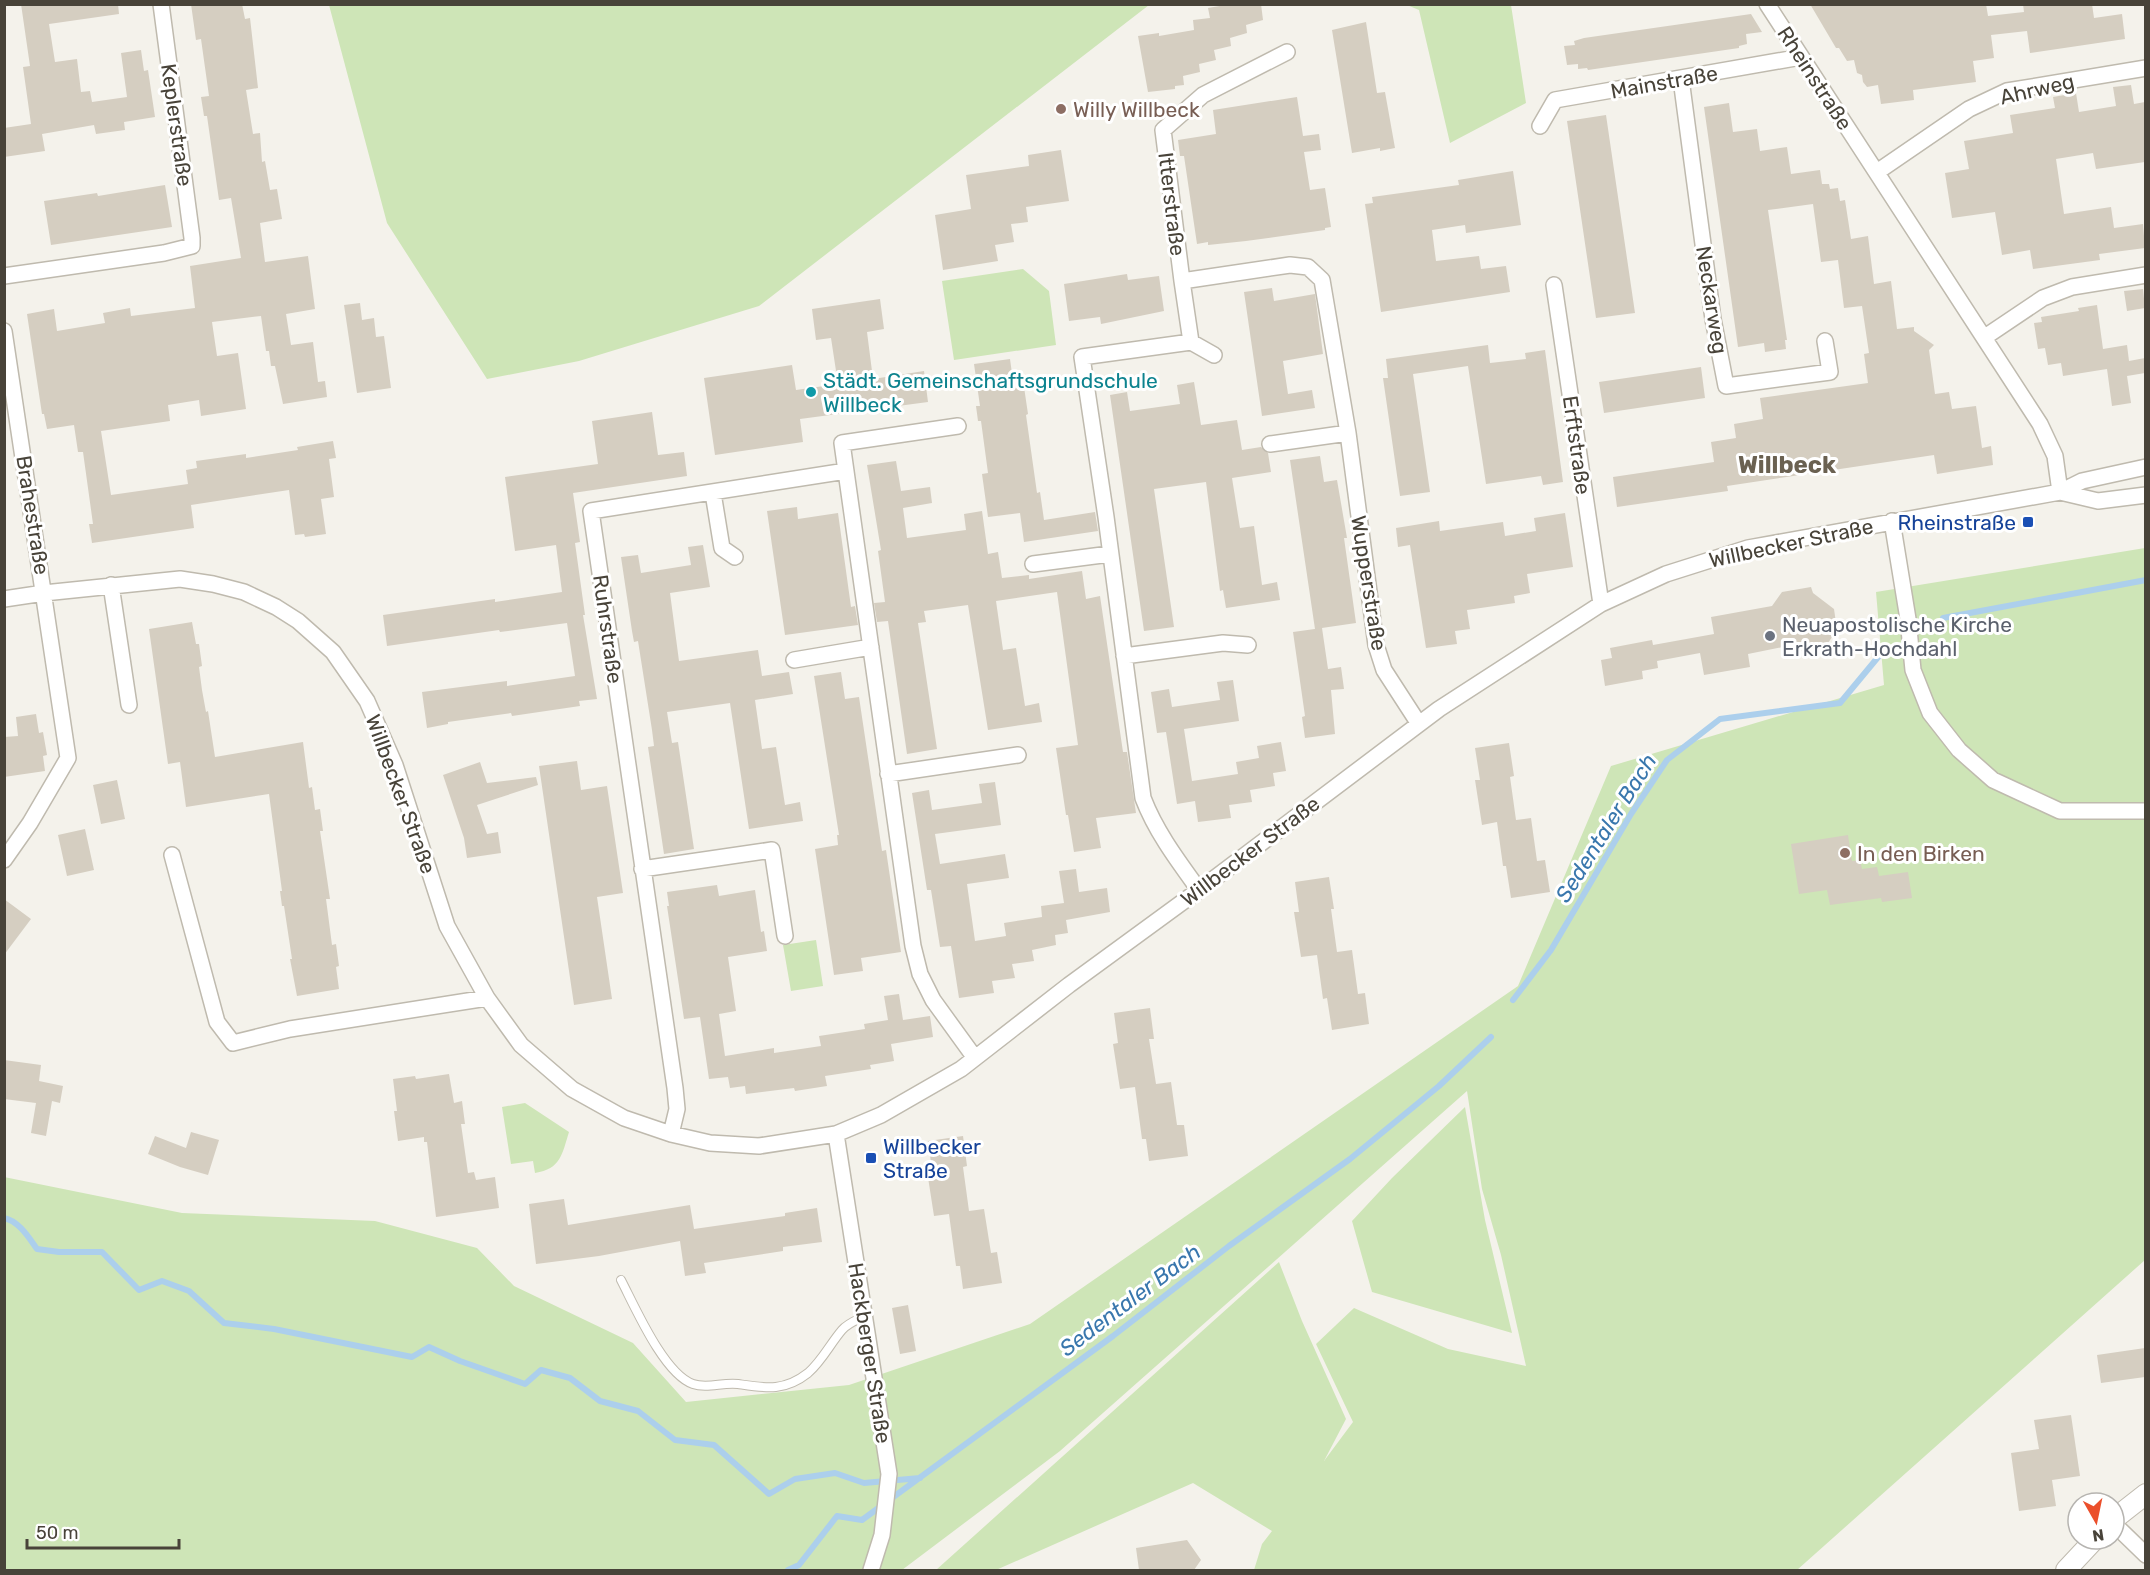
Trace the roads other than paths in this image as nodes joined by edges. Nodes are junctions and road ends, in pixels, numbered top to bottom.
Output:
1 (161, 4) edge
2 (1767, 4) edge
3 (1287, 52) dead end
4 (1801, 57) junction
5 (2145, 68) edge
6 (1681, 79) junction
7 (1540, 126) dead end
8 (1877, 172) junction
9 (2145, 275) edge
10 (4, 276) edge
11 (1182, 281) junction
12 (1554, 285) dead end
13 (4, 331) edge
14 (1985, 337) junction
15 (1825, 341) dead end
16 (1191, 342) junction
17 (1214, 355) dead end
18 (958, 426) dead end
19 (1347, 433) junction
20 (1270, 444) dead end
21 (2145, 467) edge
22 (846, 471) junction
23 (2060, 492) junction
24 (713, 493) junction
25 (2145, 495) edge
26 (1892, 521) junction
27 (1110, 554) junction
28 (735, 556) dead end
29 (1033, 564) dead end
30 (111, 585) junction
31 (44, 592) junction
32 (4, 599) edge
33 (1602, 604) junction
34 (1248, 645) dead end
35 (871, 647) junction
36 (1124, 656) junction
37 (794, 660) dead end
38 (129, 705) dead end
39 (1419, 724) junction
40 (1018, 754) dead end
41 (888, 774) junction
42 (2145, 811) edge
43 (172, 855) dead end
44 (4, 860) edge
45 (642, 869) junction
46 (1199, 890) junction
47 (785, 936) dead end
48 (487, 998) junction
49 (975, 1058) junction
50 (671, 1134) junction
51 (836, 1134) junction
52 (621, 1280) dead end
53 (865, 1316) junction
54 (2145, 1494) edge
55 (2126, 1509) edge
56 (2126, 1536) edge
57 (2084, 1551) edge
58 (2145, 1555) edge
59 (871, 1570) edge
60 (2067, 1570) edge

1 - 10 street, Keplerstraße
2 - 4 street, Rheinstraße
3 - 11 street, Itterstraße
4 - 6 street, Mainstraße
4 - 8 street, Rheinstraße
5 - 8 street, Ahrweg
6 - 7 street, Mainstraße
6 - 15 street, Neckarweg
8 - 14 street, Rheinstraße
9 - 14 street
11 - 16 street
11 - 19 street, Wupperstraße
12 - 33 street, Erftstraße
13 - 31 street, Brahestraße
14 - 23 street, Rheinstraße
16 - 17 street
16 - 27 street
18 - 22 street
19 - 20 street
19 - 39 street, Wupperstraße
21 - 23 street, Willbecker Straße
22 - 24 street, Ruhrstraße
22 - 35 street
23 - 25 street, Willbecker Straße
23 - 26 street, Willbecker Straße
24 - 28 street
24 - 45 street, Ruhrstraße
26 - 33 street, Willbecker Straße
26 - 42 street
27 - 29 street
27 - 36 street
30 - 31 street, Willbecker Straße
30 - 38 street
30 - 48 street, Willbecker Straße
31 - 32 street, Willbecker Straße
31 - 44 street, Brahestraße
33 - 39 street, Willbecker Straße
34 - 36 street
35 - 37 street
35 - 41 street
36 - 46 street
39 - 46 street, Willbecker Straße
40 - 41 street
41 - 49 street
43 - 48 street
45 - 47 street
45 - 50 street, Ruhrstraße
46 - 49 street, Willbecker Straße
48 - 50 street, Willbecker Straße
49 - 51 street, Willbecker Straße
50 - 51 street, Willbecker Straße
51 - 53 street, Hackberger Straße
52 - 53 lane
53 - 59 street, Hackberger Straße
54 - 55 street
56 - 58 street
57 - 60 street

